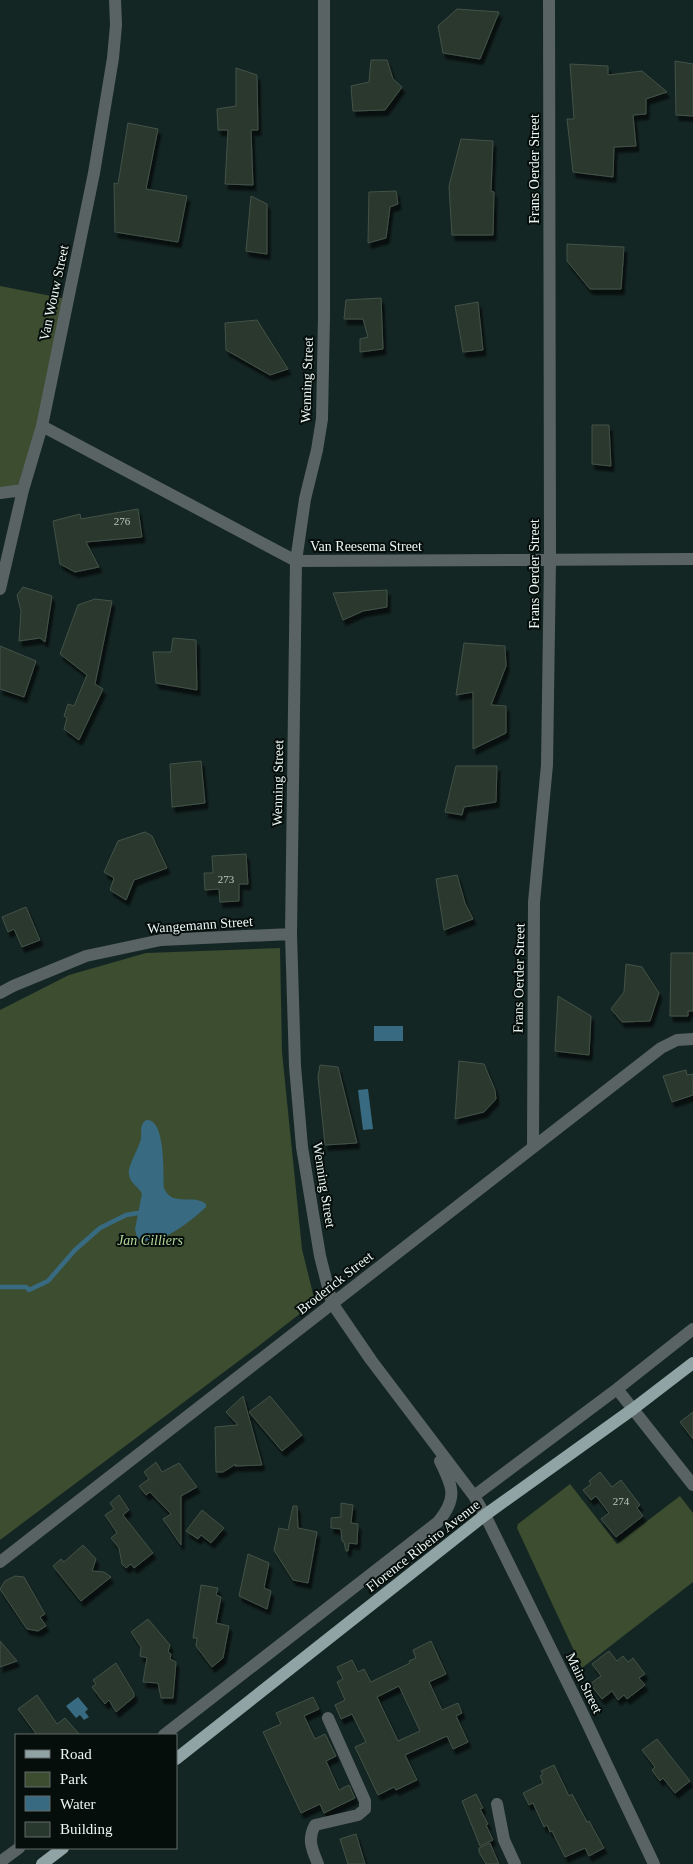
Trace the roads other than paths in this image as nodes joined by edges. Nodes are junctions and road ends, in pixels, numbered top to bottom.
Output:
1 (115, 0) edge
2 (324, 0) edge
3 (549, 0) edge
4 (42, 426) junction
5 (23, 490) junction
6 (0, 492) edge
7 (693, 559) edge
8 (550, 560) junction
9 (296, 561) junction
10 (0, 588) edge
11 (291, 934) junction
12 (0, 993) edge
13 (693, 1039) edge
14 (533, 1147) junction
15 (332, 1303) junction
16 (693, 1329) edge
17 (693, 1363) edge
18 (618, 1389) junction
19 (633, 1409) junction
20 (429, 1438) junction
21 (693, 1485) edge
22 (474, 1496) junction
23 (486, 1515) junction
24 (0, 1562) edge
25 (328, 1718) dead end
26 (165, 1734) edge
27 (178, 1756) edge
28 (497, 1804) dead end
29 (18, 1849) edge
30 (62, 1849) edge
31 (4, 1862) edge
32 (42, 1864) edge
33 (318, 1864) edge
34 (514, 1864) edge
35 (654, 1864) edge

1 - 4 street, Van Wouw Street
2 - 9 street, Wenning Street
3 - 8 street, Frans Oerder Street
4 - 5 street, Van Wouw Street
4 - 9 street, Van Reesema Street
5 - 6 street
5 - 10 street, Van Wouw Street
7 - 8 street, Van Reesema Street
8 - 9 street, Van Reesema Street
8 - 14 street, Frans Oerder Street
9 - 11 street, Wenning Street
11 - 12 street, Wangemann Street
11 - 15 street, Wenning Street
13 - 14 street, Broderick Street
14 - 15 street, Broderick Street
15 - 20 street, Wenning Street
15 - 24 street, Broderick Street
16 - 18 street
17 - 19 main road, Florence Ribeiro Avenue
18 - 19 street
18 - 22 street
19 - 21 street
19 - 23 main road, Florence Ribeiro Avenue
20 - 22 street, Wenning Street
20 - 26 street
22 - 23 street, Wenning Street
23 - 27 main road, Florence Ribeiro Avenue
23 - 35 street, Main Street
25 - 33 street
28 - 34 street
29 - 31 street
30 - 32 main road

